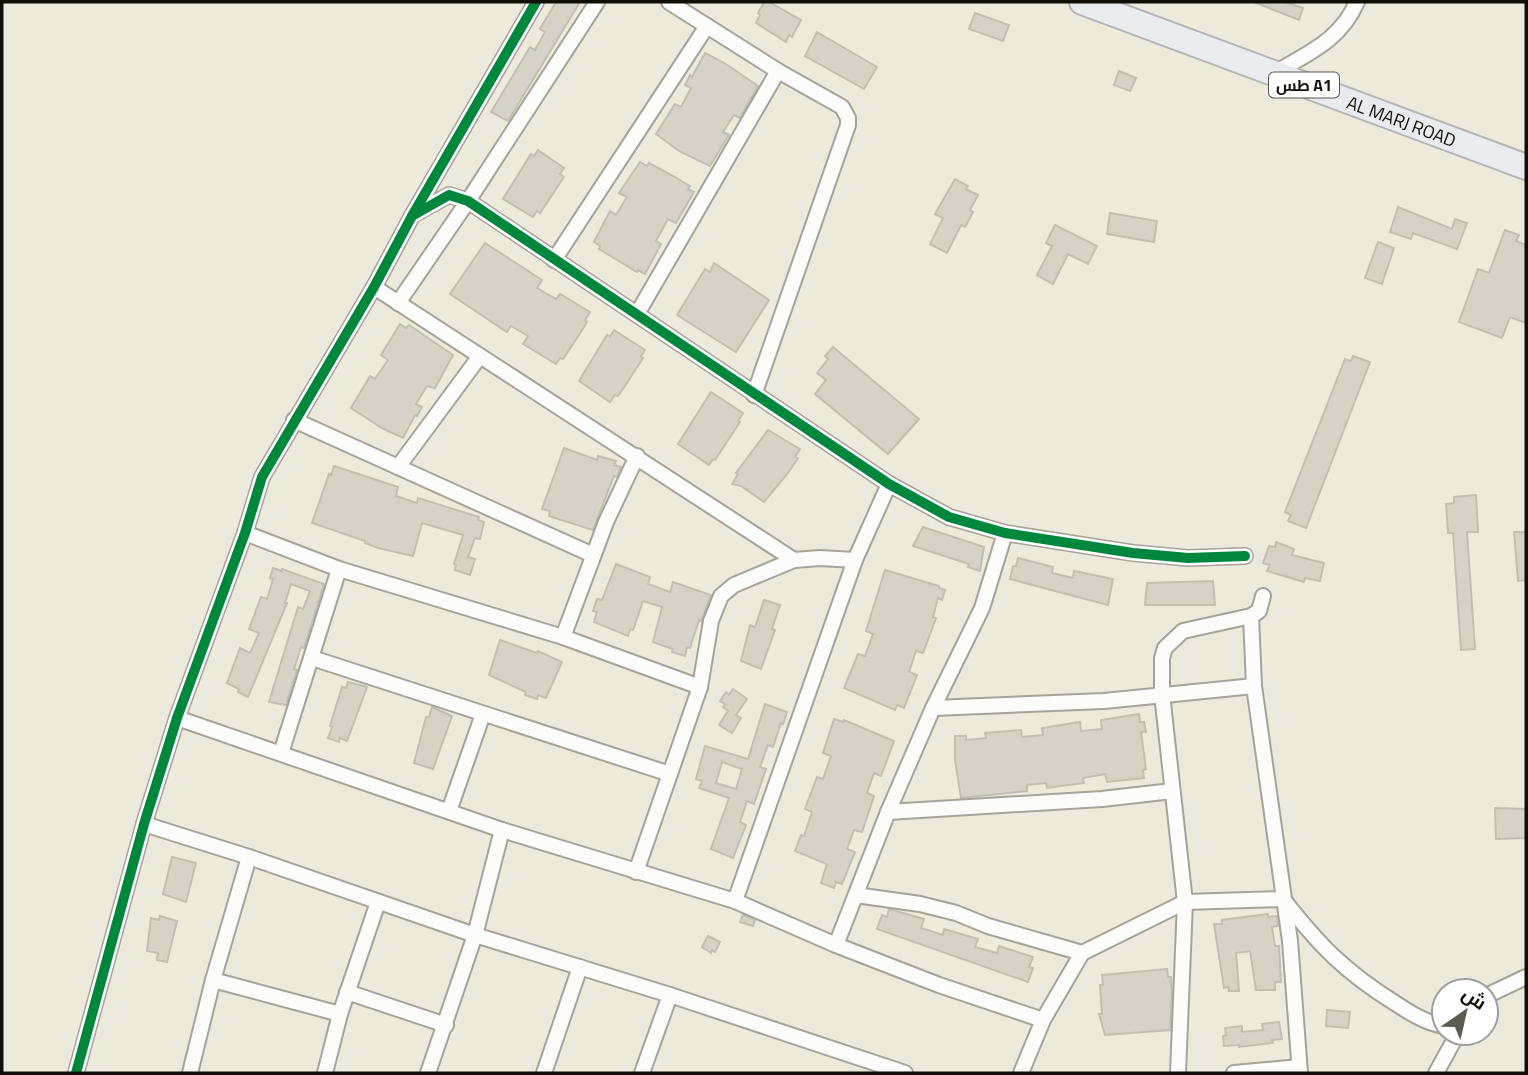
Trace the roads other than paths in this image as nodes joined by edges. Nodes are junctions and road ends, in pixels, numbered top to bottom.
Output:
1 (536, 2) edge
2 (597, 2) edge
3 (669, 2) edge
4 (1082, 2) edge
5 (1357, 2) edge
6 (707, 26) junction
7 (778, 71) junction
8 (1273, 74) junction
9 (1526, 167) edge
10 (468, 201) junction
11 (412, 216) junction
12 (554, 260) junction
13 (374, 287) junction
14 (398, 303) junction
15 (637, 314) junction
16 (480, 356) junction
17 (754, 395) junction
18 (294, 420) junction
19 (637, 456) junction
20 (398, 467) junction
21 (889, 484) junction
22 (245, 533) junction
23 (1005, 533) junction
24 (593, 555) junction
25 (1245, 556) dead end
26 (794, 560) junction
27 (855, 560) junction
28 (339, 569) junction
29 (1264, 596) dead end
30 (1251, 616) junction
31 (563, 637) junction
32 (312, 658) junction
33 (1254, 686) junction
34 (700, 687) junction
35 (1162, 694) junction
36 (933, 708) junction
37 (483, 714) junction
38 (177, 718) junction
39 (281, 753) junction
40 (670, 774) junction
41 (1172, 792) junction
42 (449, 811) junction
43 (888, 812) junction
44 (144, 824) junction
45 (502, 830) junction
46 (249, 857) junction
47 (636, 872) junction
48 (856, 895) junction
49 (1283, 899) junction
50 (735, 901) junction
51 (378, 902) junction
52 (1185, 902) junction
53 (475, 935) junction
54 (836, 945) junction
55 (1082, 953) junction
56 (580, 967) junction
57 (1526, 977) edge
58 (213, 980) junction
59 (1500, 989) edge
60 (347, 992) junction
61 (670, 995) junction
62 (340, 1014) junction
63 (1043, 1020) junction
64 (1430, 1021) edge
65 (446, 1025) junction
66 (1450, 1047) edge
67 (1299, 1070) edge
68 (76, 1073) edge
69 (190, 1073) edge
70 (324, 1073) edge
71 (428, 1073) edge
72 (544, 1073) edge
73 (642, 1073) edge
74 (905, 1073) edge
75 (1021, 1073) edge
76 (1178, 1073) edge
77 (1234, 1073) edge
78 (1436, 1073) edge

1 - 11 street
2 - 10 street
3 - 6 street
4 - 8 highway, AL MARJ ROAD / طس A1
5 - 8 street
6 - 7 street
6 - 12 street
7 - 15 street
7 - 17 street
8 - 9 highway, AL MARJ ROAD / طس A1
10 - 11 street
10 - 12 street
10 - 14 street
11 - 13 street
12 - 15 street
13 - 14 street
13 - 18 street
14 - 16 street
15 - 17 street
16 - 19 street
16 - 20 street
17 - 21 street
18 - 20 street
18 - 22 street
19 - 24 street
19 - 26 street
20 - 24 street
21 - 23 street
21 - 27 street
22 - 28 street
22 - 38 street
23 - 25 street
23 - 36 street
24 - 31 street
26 - 27 street
26 - 34 street
27 - 50 street
28 - 31 street
28 - 32 street
29 - 30 street
30 - 33 street
30 - 35 street
31 - 34 street
32 - 37 street
32 - 39 street
33 - 35 street
33 - 49 street
34 - 40 street
35 - 36 street
35 - 41 street
36 - 43 street
37 - 40 street
37 - 42 street
38 - 39 street
38 - 44 street
39 - 42 street
40 - 47 street
41 - 43 street
41 - 52 street
42 - 45 street
43 - 48 street
44 - 46 street
44 - 68 street
45 - 47 street
45 - 53 street
46 - 51 street
46 - 58 street
47 - 50 street
48 - 54 street
48 - 55 street
49 - 52 street
49 - 64 street
49 - 67 street
50 - 54 street
51 - 53 street
51 - 60 street
52 - 55 street
52 - 76 street
53 - 56 street
53 - 65 street
54 - 63 street
55 - 63 street
56 - 61 street
56 - 72 street
57 - 59 street
58 - 62 street
58 - 69 street
60 - 62 street
60 - 65 street
61 - 73 street
61 - 74 street
62 - 70 street
63 - 75 street
65 - 71 street
66 - 78 street
67 - 77 street

